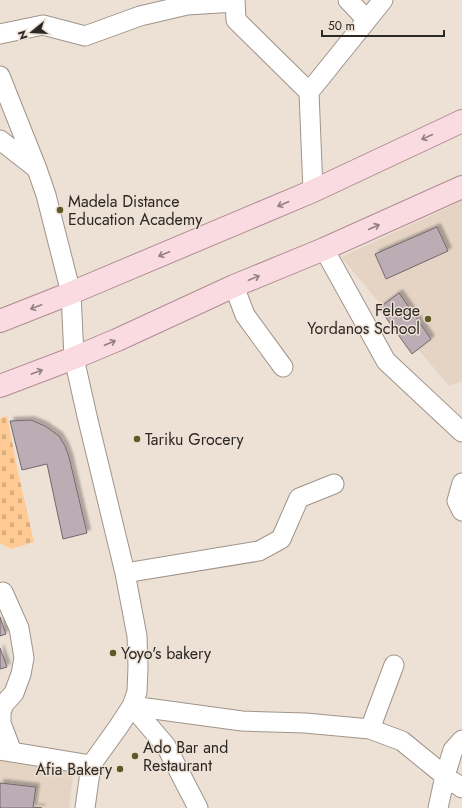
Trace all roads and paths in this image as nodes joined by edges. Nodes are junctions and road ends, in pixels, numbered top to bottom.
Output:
1 (348, 0) edge
2 (383, 0) edge
3 (235, 1) edge
4 (366, 20) junction
5 (0, 34) edge
6 (0, 76) edge
7 (309, 92) junction
8 (462, 121) edge
9 (0, 140) edge
10 (37, 169) junction
11 (462, 187) edge
12 (313, 191) junction
13 (324, 249) junction
14 (234, 286) junction
15 (71, 293) junction
16 (0, 321) edge
17 (74, 358) junction
18 (283, 367) dead end
19 (0, 386) edge
20 (462, 432) edge
21 (462, 483) edge
22 (334, 484) dead end
23 (462, 511) edge
24 (125, 573) junction
25 (3, 592) dead end
26 (394, 665) dead end
27 (132, 706) junction
28 (370, 729) junction
29 (462, 740) edge
30 (6, 751) edge
31 (91, 765) junction
32 (445, 776) junction
33 (462, 788) edge
34 (85, 808) edge
35 (198, 808) edge
36 (438, 808) edge

1 - 4 street
2 - 4 street
3 - 5 street
3 - 7 street
4 - 7 street
6 - 10 street
7 - 12 street
8 -> 12 main road
9 - 10 street
10 - 15 street
13 -> 11 main road
12 -> 15 main road
14 -> 13 main road
13 - 20 street
17 -> 14 main road
14 - 18 street
15 -> 16 main road
15 - 17 street
19 -> 17 main road
17 - 24 street
21 - 23 street
22 - 24 street
24 - 27 street
25 - 30 street
26 - 28 street
27 - 28 street
27 - 31 street
27 - 35 street
28 - 32 street
29 - 32 street
30 - 31 street
31 - 34 street
32 - 33 street
32 - 36 street

